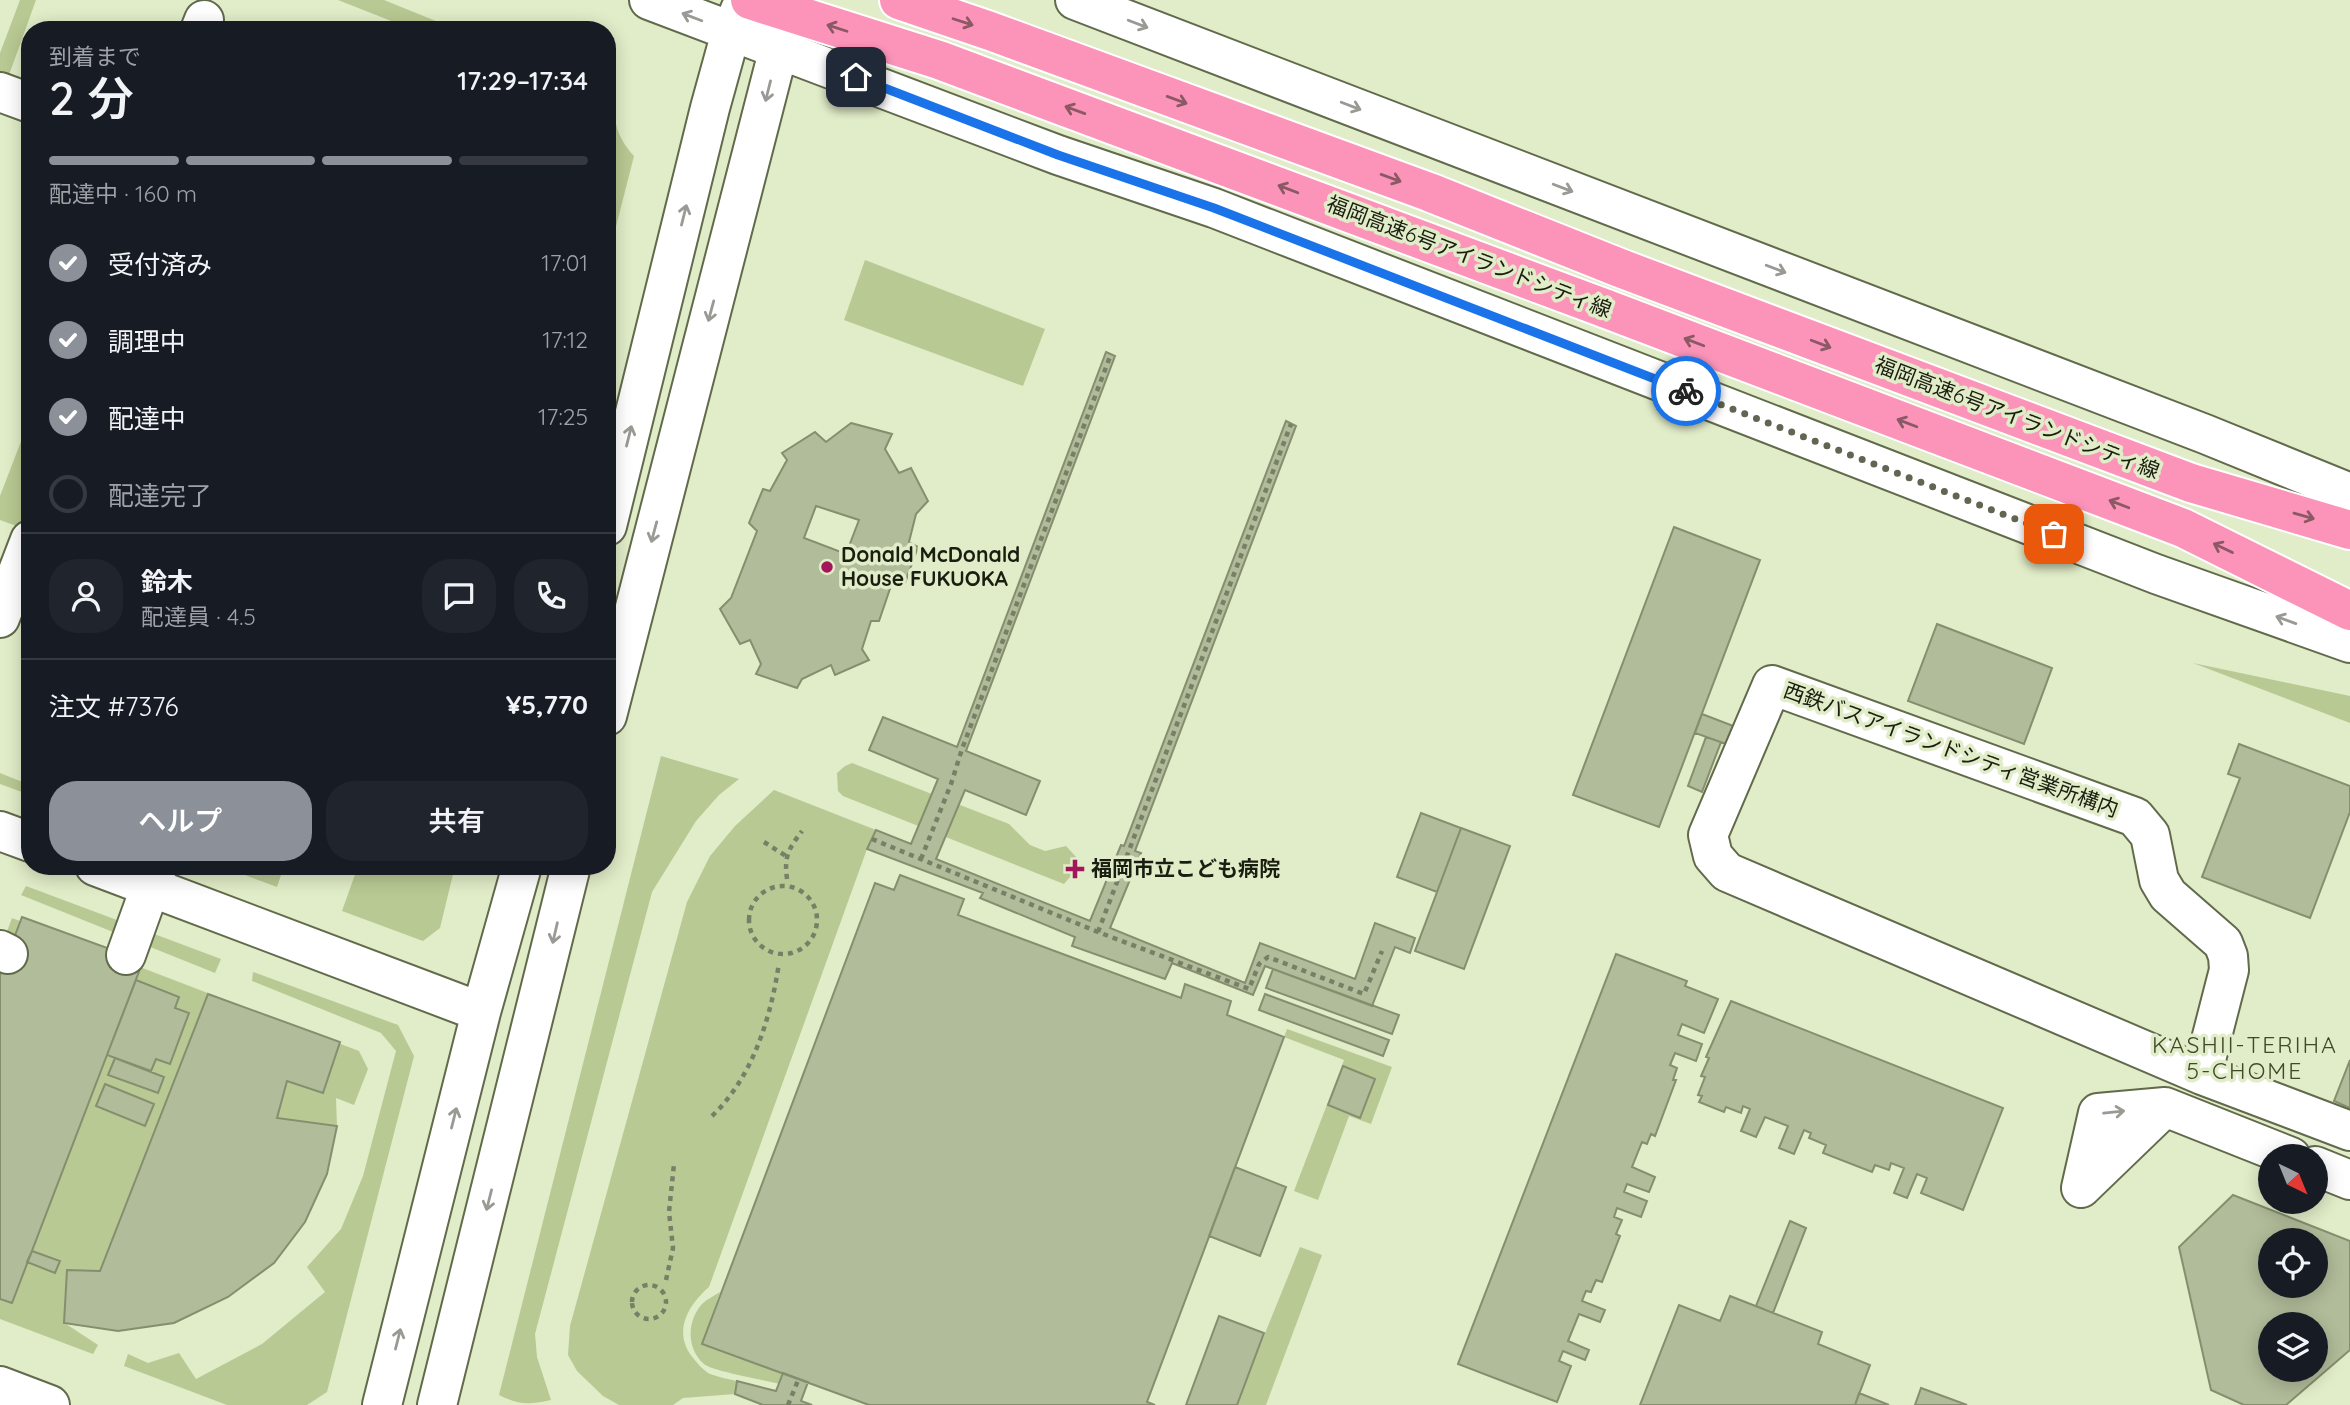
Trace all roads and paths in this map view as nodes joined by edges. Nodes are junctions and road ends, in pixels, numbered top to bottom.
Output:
1 (649, 0) edge
2 (784, 0) edge
3 (899, 0) edge
4 (1075, 0) edge
5 (742, 11) edge
6 (779, 48) junction
7 (0, 92) edge
8 (21, 100) edge
9 (1111, 354) dead end
10 (1291, 424) dead end
11 (616, 492) edge
12 (2350, 493) edge
13 (2350, 530) edge
14 (17, 552) edge
15 (2350, 611) edge
16 (0, 618) edge
17 (2350, 643) edge
18 (616, 681) edge
19 (0, 831) edge
20 (802, 831) dead end
21 (21, 839) edge
22 (872, 839) dead end
23 (764, 842) dead end
24 (786, 856) junction
25 (921, 859) junction
26 (119, 875) edge
27 (155, 875) edge
28 (519, 875) edge
29 (569, 875) edge
30 (787, 879) dead end
31 (806, 896) joint
32 (1098, 932) junction
33 (1382, 951) dead end
34 (126, 955) dead end
35 (779, 963) dead end
36 (481, 1012) junction
37 (2202, 1075) junction
38 (2165, 1107) dead end
39 (712, 1116) dead end
40 (2350, 1131) edge
41 (2258, 1144) edge
42 (674, 1164) dead end
43 (2328, 1171) edge
44 (2350, 1180) edge
45 (666, 1280) dead end
46 (663, 1292) joint
47 (799, 1378) dead end
48 (0, 1386) edge
49 (50, 1405) edge
50 (382, 1405) edge
51 (437, 1405) edge
52 (788, 1405) edge

5 -> 1 street
2 - 6 street
3 -> 13 highway, 福岡高速6号アイランドシティ線
4 -> 12 street
5 - 6 street
11 -> 5 street
15 -> 5 highway, 福岡高速6号アイランドシティ線, bridge
17 -> 6 street
6 -> 18 street
7 - 8 street
9 - 25 path
10 - 32 path
14 - 16 street
19 - 21 street
20 - 24 path
22 - 25 path
23 - 24 path
24 - 30 path
25 - 32 path
26 - 36 street
27 - 34 street
28 - 36 street
29 -> 51 street
31 - 31 path
32 - 33 path
35 - 39 path
50 -> 36 street
37 - 37 street, 西鉄バスアイランドシティ営業所構内
37 - 40 street, 西鉄バスアイランドシティ営業所構内
38 - 41 street
42 - 45 path
43 - 44 street
46 - 46 path
47 - 52 path
48 - 49 street

